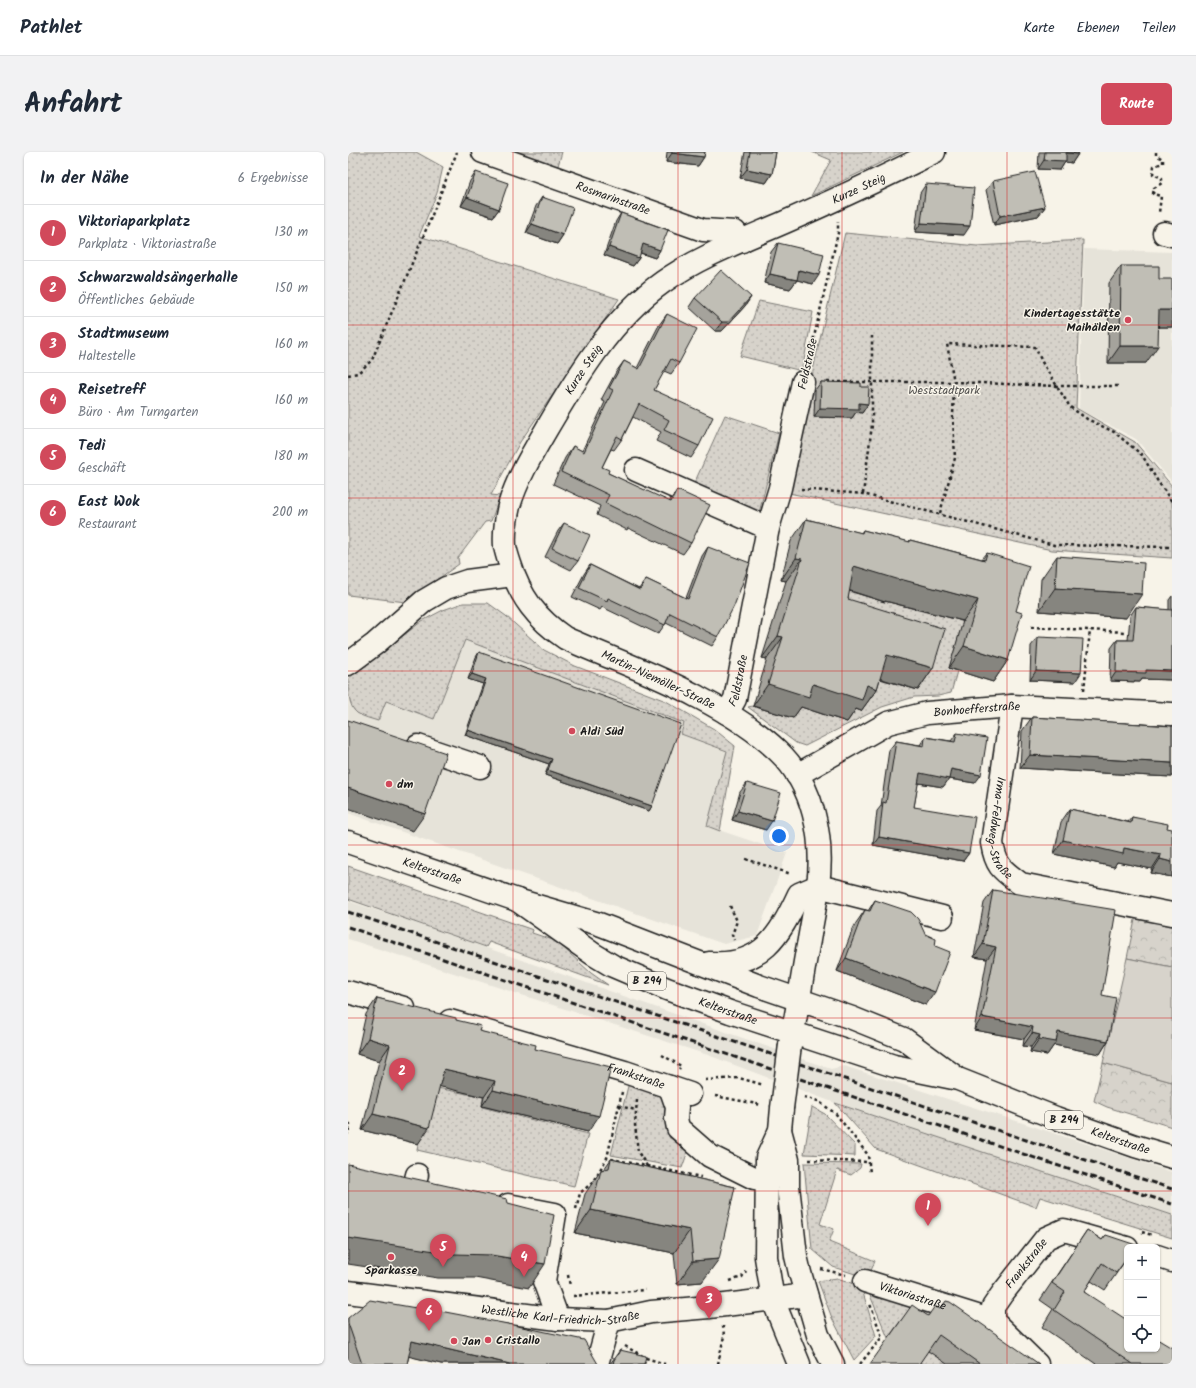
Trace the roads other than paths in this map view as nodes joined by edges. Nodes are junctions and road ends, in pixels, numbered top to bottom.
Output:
1 (483, 152) edge
2 (934, 152) edge
3 (742, 241) junction
4 (803, 382) road end
5 (636, 470) dead end
6 (768, 528) junction
7 (513, 575) junction
8 (348, 664) edge
9 (1012, 706) junction
10 (727, 713) junction
11 (1172, 714) edge
12 (398, 740) edge
13 (480, 767) dead end
14 (797, 775) junction
15 (348, 842) edge
16 (818, 886) junction
17 (516, 900) junction
18 (1172, 914) edge
19 (942, 917) dead end
20 (699, 962) junction
21 (348, 992) edge
22 (799, 1001) junction
23 (792, 1038) junction
24 (958, 1079) junction
25 (670, 1087) junction
26 (690, 1094) dead end
27 (780, 1130) junction
28 (1172, 1157) edge
29 (766, 1180) junction
30 (392, 1183) edge
31 (420, 1184) edge
32 (492, 1202) edge
33 (1124, 1247) edge
34 (1160, 1257) edge
35 (1172, 1261) edge
36 (865, 1281) road end
37 (348, 1292) edge
38 (806, 1295) junction
39 (348, 1299) edge
40 (773, 1300) junction
41 (558, 1319) junction
42 (609, 1321) junction
43 (993, 1321) junction
44 (597, 1364) edge
45 (799, 1364) edge
46 (833, 1364) edge
47 (1037, 1364) edge

1 - 3 main road, Rosmarinstraße
2 - 3 main road, Kurze Steig
3 - 7 main road, Kurze Steig
4 - 6 main road, Feldstraße
5 - 6 main road
6 - 10 main road, Feldstraße
7 - 8 main road
7 - 10 main road, Martin-Niemöller-Straße
9 - 11 main road, Bonhoefferstraße
9 - 14 main road, Bonhoefferstraße
9 - 18 main road, Irma-Feldweg-Straße
10 - 14 main road, Martin-Niemöller-Straße
12 - 13 main road
14 - 16 main road, Martin-Niemöller-Straße
15 - 17 main road, Kelterstraße / B 294
16 - 19 main road
16 - 20 main road
16 - 22 main road, Martin-Niemöller-Straße
17 - 20 main road, Kelterstraße / B 294
17 - 23 main road, Kelterstraße / B 294
20 - 22 main road, Kelterstraße / B 294
21 - 25 main road, Frankstraße
22 - 23 main road, Martin-Niemöller-Straße
22 - 24 main road, Kelterstraße / B 294
23 - 24 main road, Kelterstraße / B 294
23 - 27 main road, bridge
24 - 28 main road, Kelterstraße / B 294
25 - 26 main road, Frankstraße
25 - 29 main road, Frankstraße
27 - 29 main road
27 - 38 main road
29 - 40 main road
30 - 31 main road
32 - 41 main road
33 - 43 main road, Frankstraße
34 - 35 main road
36 - 43 main road, Viktoriastraße
37 - 39 main road
37 - 41 main road, Westliche Karl-Friedrich-Straße
38 - 40 main road, Westliche Karl-Friedrich-Straße
38 - 46 main road
40 - 42 main road, Westliche Karl-Friedrich-Straße
40 - 45 main road
41 - 42 main road, Westliche Karl-Friedrich-Straße
42 - 44 main road
43 - 47 main road, Viktoriastraße

